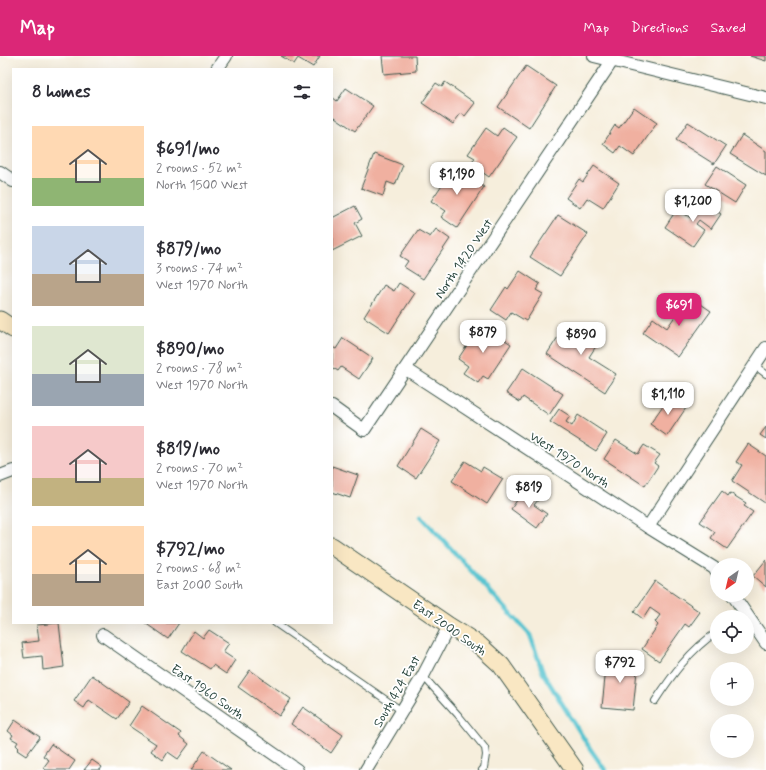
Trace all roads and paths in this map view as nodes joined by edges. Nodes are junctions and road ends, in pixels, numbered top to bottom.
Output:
1 (226, 56) edge
2 (594, 56) edge
3 (612, 61) junction
4 (218, 68) edge
5 (766, 98) edge
6 (0, 172) edge
7 (12, 180) edge
8 (0, 320) edge
9 (12, 327) edge
10 (766, 348) edge
11 (754, 366) junction
12 (406, 369) junction
13 (766, 374) edge
14 (333, 408) edge
15 (12, 471) edge
16 (0, 476) edge
17 (648, 527) junction
18 (333, 547) edge
19 (710, 566) edge
20 (276, 624) edge
21 (449, 626) junction
22 (754, 628) edge
23 (103, 635) dead end
24 (710, 637) edge
25 (766, 643) edge
26 (422, 676) junction
27 (655, 701) dead end
28 (402, 711) junction
29 (297, 770) edge
30 (366, 770) edge
31 (482, 770) edge
32 (575, 770) edge

1 - 4 street
2 - 3 street
3 - 5 street
3 - 12 street, North 1420 West
6 - 7 street
8 - 9 street
10 - 11 street
11 - 13 lane
11 - 17 street
12 - 14 street, North 1420 West
12 - 17 street, West 1970 North
15 - 16 street
17 - 19 street, West 1970 North
18 - 21 street, East 2000 South
20 - 28 lane
21 - 26 street, South 424 East
21 - 32 street, East 2000 South
22 - 25 street
23 - 29 street, East 1960 South
24 - 27 lane
26 - 28 street, South 424 East
26 - 31 lane
28 - 30 street, South 424 East

